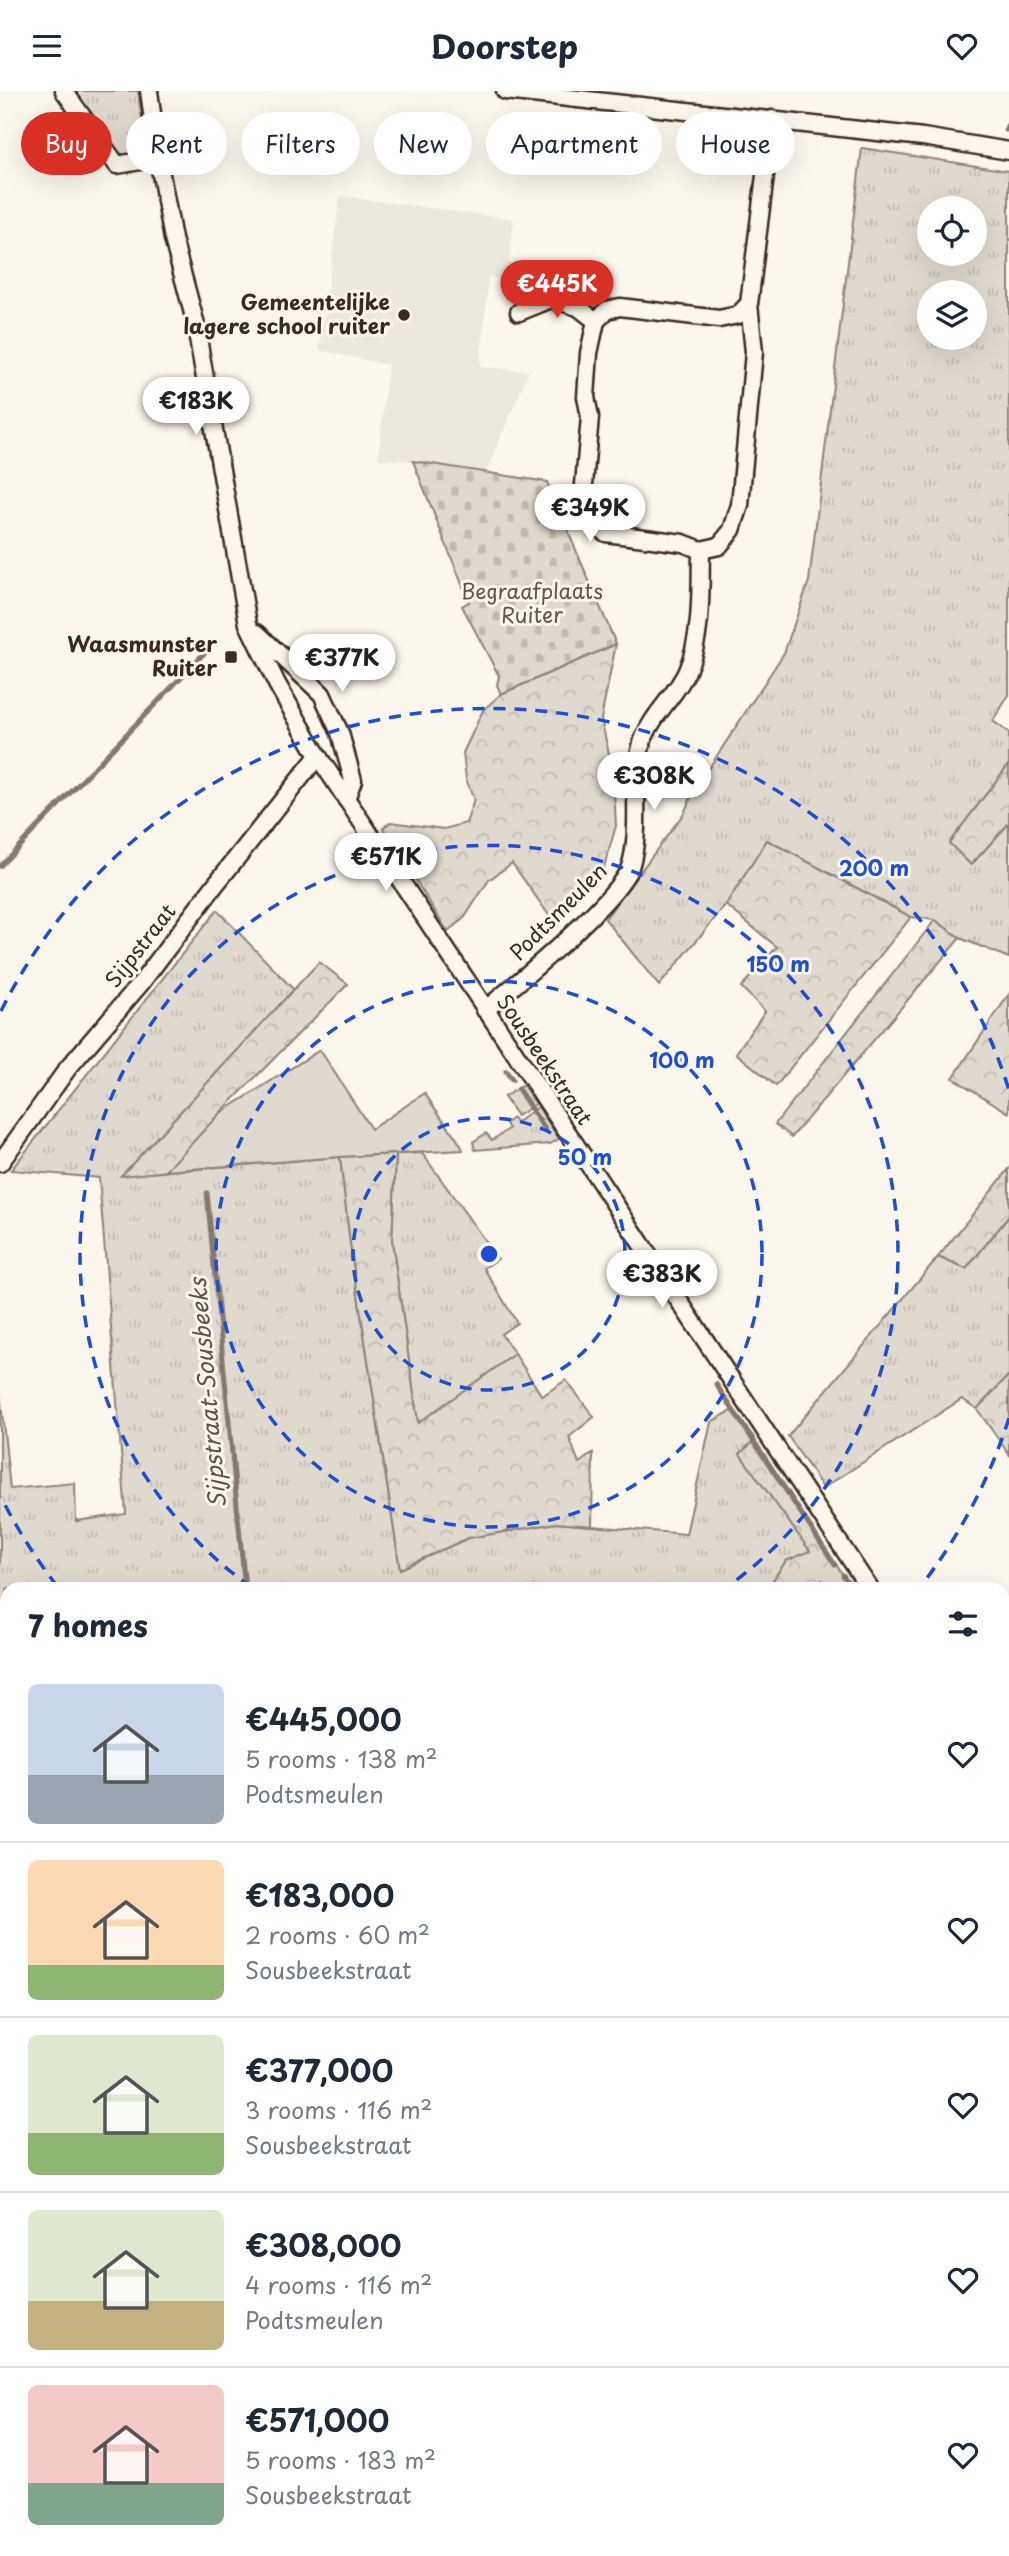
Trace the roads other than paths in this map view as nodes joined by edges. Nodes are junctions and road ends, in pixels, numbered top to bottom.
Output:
1 (64, 91) edge
2 (149, 91) edge
3 (505, 91) edge
4 (152, 112) edge
5 (698, 112) edge
6 (795, 123) edge
7 (1009, 151) edge
8 (126, 164) edge
9 (161, 175) edge
10 (765, 175) edge
11 (749, 304) junction
12 (519, 312) dead end
13 (596, 321) junction
14 (701, 550) junction
15 (248, 624) junction
16 (318, 756) junction
17 (346, 799) junction
18 (485, 1010) junction
19 (0, 1163) edge
20 (865, 1582) edge

1 - 8 street
2 - 4 street, Sousbeekstraat
3 - 5 street
6 - 7 street
9 - 15 street, Sousbeekstraat
10 - 11 street
11 - 13 street
11 - 14 street
12 - 13 street
13 - 14 street
14 - 18 street, Podtsmeulen
15 - 16 street, Sousbeekstraat
15 - 17 street
16 - 17 street, Sousbeekstraat
16 - 19 street, Sijpstraat
17 - 18 street, Sousbeekstraat
18 - 20 street, Sousbeekstraat

